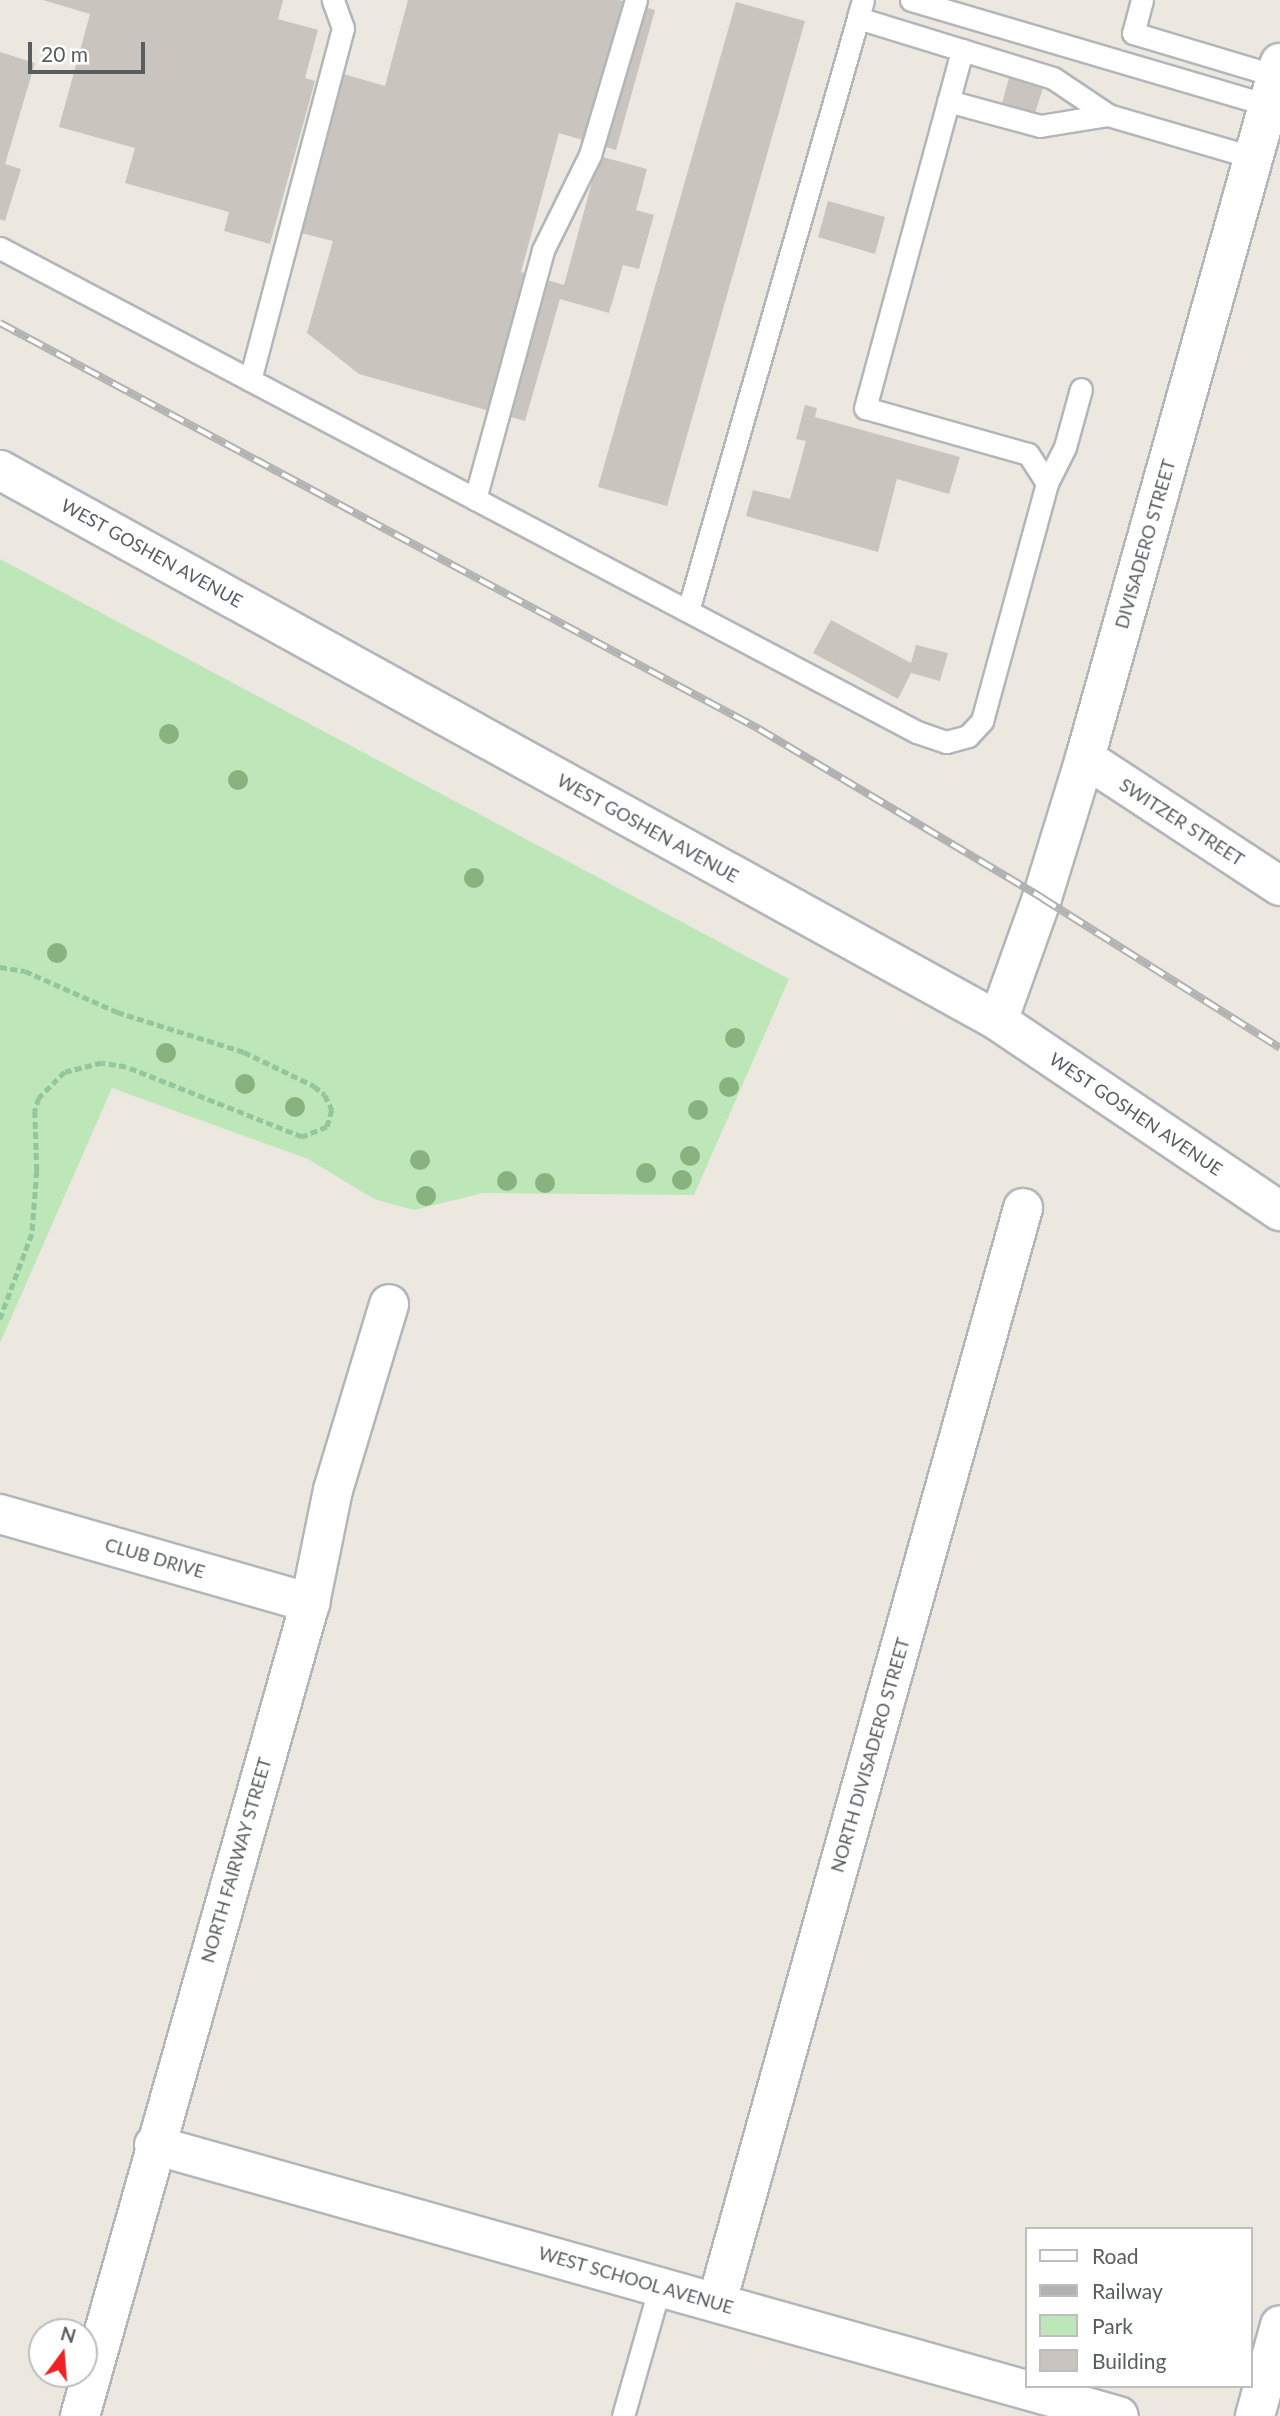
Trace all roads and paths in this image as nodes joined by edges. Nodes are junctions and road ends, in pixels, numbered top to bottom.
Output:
1 (333, 0) edge
2 (636, 0) edge
3 (911, 0) edge
4 (1142, 0) edge
5 (860, 9) edge
6 (962, 50) junction
7 (1275, 81) edge
8 (948, 101) junction
9 (1108, 115) junction
10 (1252, 156) junction
11 (0, 248) edge
12 (250, 380) junction
13 (1081, 389) dead end
14 (0, 470) edge
15 (1047, 484) junction
16 (475, 499) junction
17 (688, 611) junction
18 (1085, 758) junction
19 (1280, 886) edge
20 (0, 967) edge
21 (998, 1021) junction
22 (1023, 1208) dead end
23 (1280, 1211) edge
24 (389, 1304) dead end
25 (0, 1319) edge
26 (0, 1514) edge
27 (310, 1603) junction
28 (154, 2145) junction
29 (660, 2286) junction
30 (717, 2302) junction
31 (1280, 2325) edge
32 (80, 2416) edge
33 (624, 2416) edge
34 (1119, 2416) edge
35 (1255, 2416) edge

1 - 12 lane
2 - 16 lane
3 - 7 lane
4 - 7 lane
5 - 6 lane
5 - 17 lane
6 - 8 lane
6 - 9 lane
7 - 10 street, DIVISADERO STREET
8 - 9 lane
8 - 15 lane
9 - 10 lane
10 - 18 street, DIVISADERO STREET
11 - 12 lane
12 - 16 lane
13 - 15 lane
14 - 21 street, WEST GOSHEN AVENUE
15 - 17 lane
16 - 17 lane
18 - 19 street, SWITZER STREET
18 - 21 street, DIVISADERO STREET
20 - 25 path
21 - 23 street, WEST GOSHEN AVENUE
22 - 30 street, NORTH DIVISADERO STREET
24 - 27 street, NORTH FAIRWAY STREET
26 - 27 street, CLUB DRIVE
27 - 28 street, NORTH FAIRWAY STREET
28 - 29 street, WEST SCHOOL AVENUE
28 - 32 street, NORTH FAIRWAY STREET
29 - 30 street, WEST SCHOOL AVENUE
29 - 33 lane
30 - 34 street, WEST SCHOOL AVENUE
31 - 35 street

